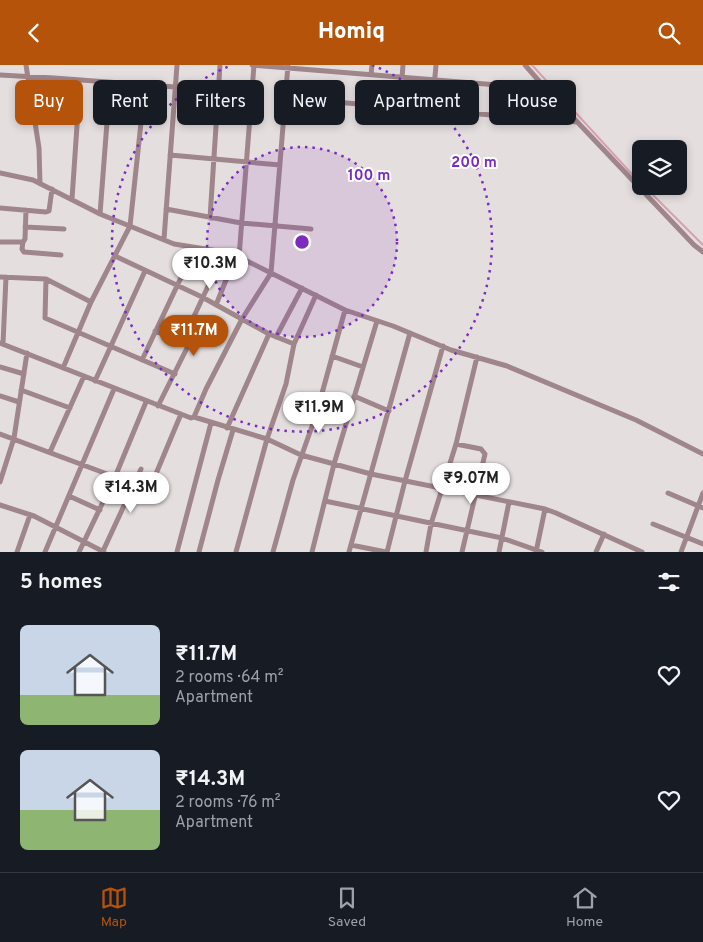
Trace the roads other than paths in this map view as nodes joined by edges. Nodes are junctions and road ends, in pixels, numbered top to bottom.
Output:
1 (26, 65) edge
2 (177, 65) edge
3 (220, 65) edge
4 (253, 65) edge
5 (330, 65) edge
6 (372, 65) edge
7 (404, 65) edge
8 (436, 65) edge
9 (525, 65) edge
10 (288, 67) edge
11 (330, 72) junction
12 (0, 75) edge
13 (371, 75) junction
14 (27, 76) junction
15 (402, 78) junction
16 (219, 80) edge
17 (252, 80) edge
18 (287, 80) edge
19 (435, 80) joint
20 (538, 80) edge
21 (93, 82) edge
22 (167, 86) edge
23 (175, 87) junction
24 (479, 114) edge
25 (577, 122) joint
26 (77, 125) edge
27 (107, 125) edge
28 (141, 125) edge
29 (216, 125) edge
30 (248, 125) edge
31 (284, 125) edge
32 (170, 155) junction
33 (213, 159) junction
34 (245, 162) junction
35 (280, 165) junction
36 (0, 173) edge
37 (40, 184) junction
38 (52, 189) junction
39 (72, 199) junction
40 (0, 208) edge
41 (166, 209) junction
42 (26, 210) junction
43 (100, 214) junction
44 (210, 218) junction
45 (241, 223) junction
46 (130, 226) junction
47 (275, 226) junction
48 (25, 227) junction
49 (64, 229) dead end
50 (311, 229) dead end
51 (164, 239) junction
52 (0, 242) edge
53 (23, 242) junction
54 (195, 248) junction
55 (224, 252) junction
56 (703, 252) edge
57 (61, 255) dead end
58 (115, 256) junction
59 (238, 257) junction
60 (145, 271) junction
61 (271, 273) junction
62 (3, 277) edge
63 (46, 279) junction
64 (177, 285) junction
65 (302, 288) junction
66 (316, 295) junction
67 (202, 297) junction
68 (91, 302) junction
69 (216, 305) junction
70 (345, 310) junction
71 (242, 319) junction
72 (376, 321) junction
73 (155, 331) junction
74 (78, 332) junction
75 (410, 333) junction
76 (269, 334) junction
77 (276, 337) junction
78 (182, 342) junction
79 (2, 344) edge
80 (294, 344) junction
81 (444, 346) junction
82 (110, 347) junction
83 (27, 353) junction
84 (332, 356) junction
85 (477, 357) junction
86 (142, 361) junction
87 (0, 367) edge
88 (363, 367) junction
89 (63, 368) junction
90 (24, 374) junction
91 (175, 374) junction
92 (84, 376) junction
93 (95, 381) junction
94 (114, 389) junction
95 (21, 390) junction
96 (0, 396) edge
97 (354, 396) junction
98 (20, 402) junction
99 (146, 402) junction
100 (158, 406) junction
101 (70, 408) junction
102 (389, 411) junction
103 (181, 414) junction
104 (194, 417) junction
105 (211, 423) junction
106 (230, 429) junction
107 (0, 434) edge
108 (14, 438) junction
109 (267, 439) junction
110 (456, 444) junction
111 (50, 452) junction
112 (703, 454) edge
113 (301, 455) junction
114 (82, 464) junction
115 (334, 464) junction
116 (141, 469) dead end
117 (1, 473) edge
118 (371, 474) junction
119 (116, 477) junction
120 (152, 481) dead end
121 (405, 481) junction
122 (0, 482) edge
123 (134, 483) junction
124 (441, 488) junction
125 (668, 493) dead end
126 (703, 493) edge
127 (68, 496) junction
128 (476, 496) junction
129 (325, 501) junction
130 (509, 502) junction
131 (0, 505) edge
132 (362, 508) junction
133 (700, 508) edge
134 (100, 509) junction
135 (545, 509) junction
136 (30, 515) junction
137 (396, 516) junction
138 (431, 523) junction
139 (654, 524) dead end
140 (55, 528) junction
141 (468, 531) junction
142 (604, 534) junction
143 (686, 537) junction
144 (502, 538) junction
145 (84, 542) junction
146 (351, 545) junction
147 (703, 545) edge
148 (536, 551) edge
149 (638, 551) edge
150 (18, 552) edge
151 (45, 552) edge
152 (79, 552) edge
153 (104, 552) edge
154 (177, 552) edge
155 (199, 552) edge
156 (236, 552) edge
157 (273, 552) edge
158 (312, 552) edge
159 (349, 552) edge
160 (387, 552) edge
161 (426, 552) edge
162 (462, 552) edge
163 (499, 552) edge
164 (542, 552) edge
165 (596, 552) edge
166 (681, 552) edge

1 - 14 street
2 - 23 street
3 - 16 street
4 - 10 street
4 - 17 street
5 - 11 street
6 - 13 street
7 - 15 street
8 - 19 street
9 - 20 street
10 - 11 street
10 - 18 street
11 - 13 street
12 - 14 street
13 - 15 street
14 - 21 street
14 - 37 street
15 - 19 street
22 - 23 street
23 - 32 street
24 - 25 street
25 - 56 street
26 - 39 street
27 - 43 street
28 - 46 street
29 - 33 street
30 - 34 street
31 - 35 street
32 - 33 street
32 - 41 street
33 - 34 street
33 - 44 street
34 - 35 street
34 - 45 street
35 - 47 street
36 - 37 street
37 - 38 street
38 - 39 street
38 - 42 street
39 - 43 street
40 - 42 street
41 - 44 street
41 - 51 street
42 - 48 street
43 - 46 street
44 - 45 street
45 - 47 street
45 - 59 street
46 - 51 street
46 - 58 street
47 - 50 street
47 - 61 street
48 - 49 street
48 - 53 street
51 - 54 street
52 - 53 street
53 - 57 street
54 - 55 street
54 - 64 street
55 - 59 street
55 - 67 street
58 - 60 street
58 - 68 street
59 - 61 street
59 - 69 street
60 - 64 street
60 - 82 street
61 - 65 street
61 - 71 street
62 - 63 street
62 - 79 street
63 - 68 street
63 - 74 street
64 - 67 street
64 - 73 street
65 - 66 street
65 - 77 street
66 - 70 street
66 - 80 street
67 - 69 street
67 - 78 street
68 - 74 street
69 - 71 street
70 - 72 street
70 - 84 street
71 - 76 street
71 - 104 street
72 - 75 street
72 - 88 street
73 - 78 street
73 - 86 street
74 - 82 street
74 - 89 street
75 - 81 street
75 - 102 street
76 - 77 street
76 - 106 street
77 - 80 street
78 - 91 street
79 - 83 street
80 - 109 street
81 - 85 street
81 - 121 street
82 - 86 street
82 - 93 street
83 - 89 street
83 - 90 street
84 - 88 street
84 - 113 street
85 - 110 street
85 - 112 street
86 - 91 street
87 - 90 street
88 - 97 street
89 - 92 street
90 - 95 street
91 - 100 street
92 - 93 street
92 - 101 street
93 - 94 street
94 - 99 street
94 - 114 street
95 - 98 street
95 - 101 street
96 - 98 street
97 - 102 street
97 - 115 street
98 - 108 street
99 - 100 street
99 - 119 street
100 - 103 street
101 - 111 street
102 - 118 street
103 - 104 street
103 - 120 street
104 - 105 street
105 - 106 street
105 - 154 street
106 - 109 street
106 - 155 street
107 - 108 street
108 - 111 street
108 - 117 street
109 - 113 street
109 - 156 street
110 - 124 street
110 - 128 street
111 - 114 street
113 - 115 street
113 - 157 street
114 - 119 street
114 - 127 street
115 - 118 street
115 - 129 street
116 - 123 street
117 - 122 street
118 - 121 street
118 - 132 street
119 - 123 street
119 - 134 street
121 - 124 street
121 - 137 street
123 - 153 street
124 - 128 street
124 - 138 street
125 - 133 street
126 - 133 street
127 - 134 street
127 - 140 street
128 - 130 street
128 - 141 street
129 - 132 street
129 - 158 street
130 - 135 street
130 - 144 street
131 - 136 street
132 - 137 street
132 - 146 street
133 - 143 street
134 - 145 street
135 - 142 street
135 - 148 street
136 - 140 street
136 - 150 street
137 - 138 street
137 - 160 street
138 - 141 street
138 - 161 street
139 - 143 street
140 - 145 street
140 - 151 street
141 - 144 street
141 - 162 street
142 - 149 street
142 - 165 street
143 - 147 street
143 - 166 street
144 - 148 street
144 - 163 street
145 - 152 street
145 - 153 street
146 - 159 street
146 - 160 street
148 - 164 street

